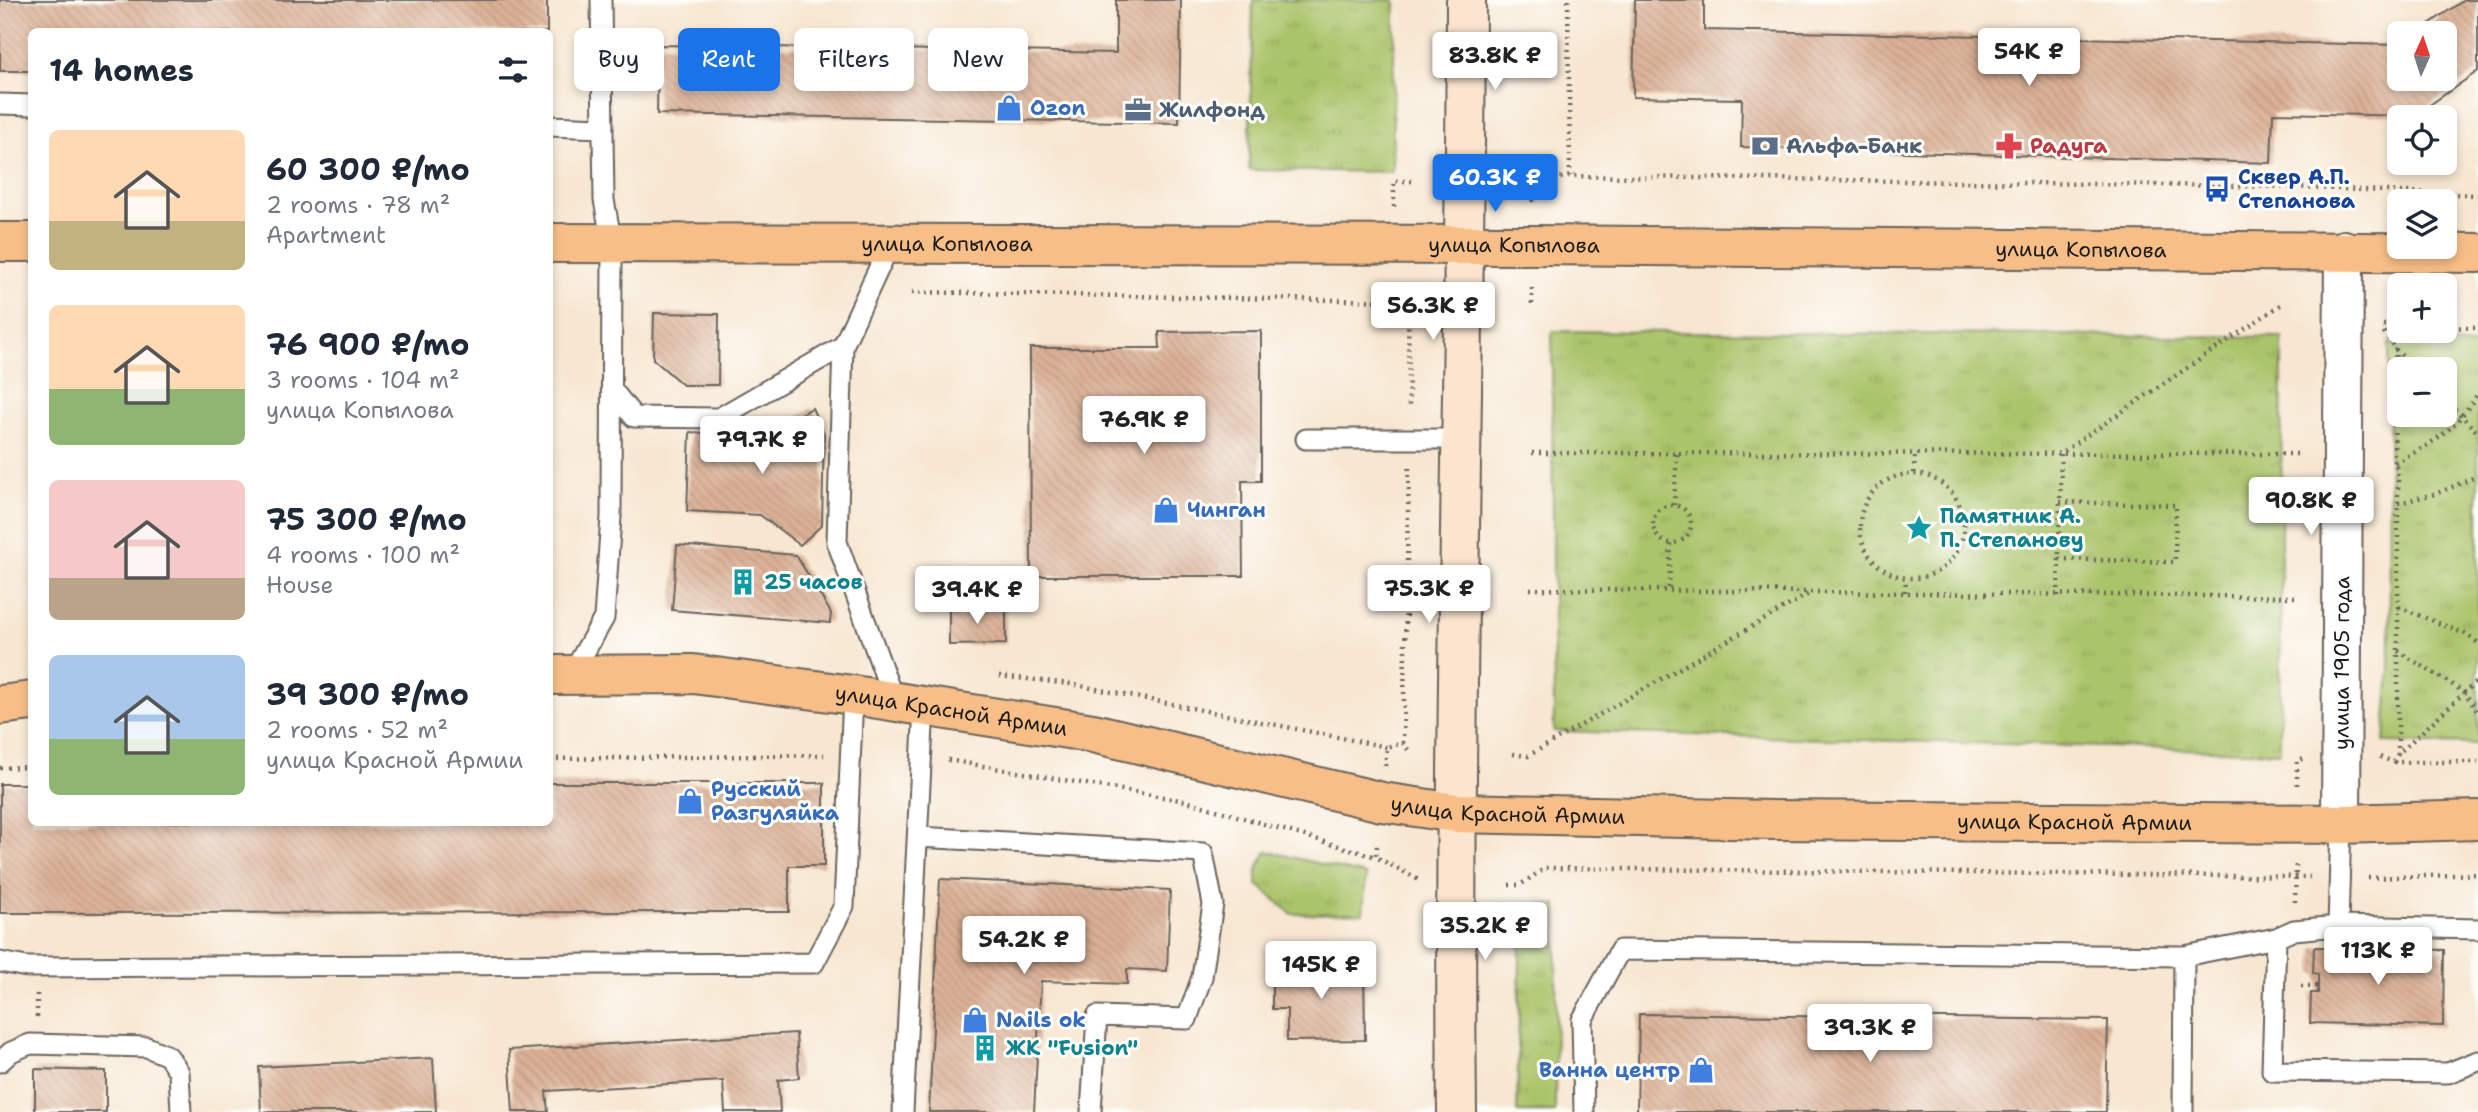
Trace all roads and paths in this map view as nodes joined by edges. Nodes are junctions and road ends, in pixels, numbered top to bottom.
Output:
1 (601, 0) edge
2 (1466, 0) edge
3 (1568, 0) edge
4 (0, 104) edge
5 (28, 105) edge
6 (553, 126) edge
7 (602, 128) junction
8 (1570, 176) junction
9 (1416, 181) dead end
10 (1533, 183) junction
11 (1522, 184) dead end
12 (2477, 194) edge
13 (1533, 206) dead end
14 (1394, 218) dead end
15 (0, 242) edge
16 (28, 242) edge
17 (553, 243) edge
18 (612, 244) junction
19 (890, 244) junction
20 (1466, 246) junction
21 (2344, 250) junction
22 (2478, 253) edge
23 (1392, 283) dead end
24 (1532, 286) dead end
25 (912, 292) dead end
26 (1392, 301) junction
27 (1532, 304) dead end
28 (2282, 304) dead end
29 (2387, 326) edge
30 (2457, 327) edge
31 (2478, 328) edge
32 (2387, 336) edge
33 (2392, 343) edge
34 (2396, 343) edge
35 (843, 346) junction
36 (2396, 350) junction
37 (2403, 357) edge
38 (613, 391) junction
39 (2478, 393) edge
40 (2457, 412) edge
41 (2463, 418) junction
42 (2478, 433) edge
43 (1410, 437) junction
44 (1306, 439) dead end
45 (1460, 439) junction
46 (1676, 452) junction
47 (1915, 452) junction
48 (1532, 453) dead end
49 (2061, 453) junction
50 (2300, 454) dead end
51 (2394, 463) junction
52 (1914, 474) junction
53 (2478, 476) edge
54 (2060, 502) junction
55 (2398, 503) junction
56 (1674, 505) junction
57 (1671, 542) junction
58 (2059, 559) junction
59 (1906, 578) junction
60 (1669, 588) junction
61 (1530, 589) dead end
62 (1813, 592) junction
63 (1905, 592) junction
64 (2058, 596) junction
65 (2297, 597) dead end
66 (2399, 607) junction
67 (2478, 643) edge
68 (2398, 651) junction
69 (561, 675) edge
70 (2478, 680) edge
71 (2464, 692) junction
72 (853, 695) junction
73 (28, 702) edge
74 (909, 704) junction
75 (0, 705) edge
76 (2478, 712) edge
77 (1403, 743) junction
78 (1409, 751) dead end
79 (851, 754) junction
80 (1513, 754) dead end
81 (2399, 754) junction
82 (922, 755) junction
83 (2375, 756) dead end
84 (553, 759) edge
85 (2394, 762) junction
86 (2478, 762) edge
87 (0, 768) edge
88 (28, 768) edge
89 (1385, 768) dead end
90 (1456, 813) junction
91 (2478, 820) edge
92 (2341, 824) junction
93 (918, 837) junction
94 (1377, 846) dead end
95 (1376, 857) junction
96 (2296, 861) dead end
97 (2478, 874) edge
98 (2296, 876) junction
99 (2310, 877) dead end
100 (2367, 878) dead end
101 (1424, 882) dead end
102 (1509, 885) dead end
103 (2295, 909) dead end
104 (2338, 926) junction
105 (2478, 929) edge
106 (2276, 938) junction
107 (2184, 957) junction
108 (0, 962) edge
109 (37, 993) dead end
110 (37, 1025) dead end
111 (2478, 1061) edge
112 (0, 1062) edge
113 (181, 1112) edge
114 (903, 1112) edge
115 (1091, 1112) edge
116 (1457, 1112) edge
117 (1584, 1112) edge
118 (2183, 1112) edge

1 - 7 lane
2 - 20 main road
3 - 8 path
4 - 5 lane
6 - 7 lane
7 - 18 lane
8 - 10 path
8 - 12 path
9 - 14 path
10 - 11 path
10 - 13 path
15 - 16 main road
17 - 18 main road, улица Копылова
18 - 19 main road, улица Копылова
18 - 38 lane
19 - 20 main road, улица Копылова
19 - 35 lane
20 - 21 main road, улица Копылова
20 - 45 main road
21 - 22 main road, улица Копылова
21 - 92 street, улица 1905 года
23 - 26 path
24 - 27 path
25 - 26 path
26 - 43 path
28 - 49 path
29 - 32 path
30 - 31 path
33 - 36 path
34 - 36 path
35 - 38 lane
35 - 74 lane
36 - 37 path
36 - 51 path
38 - 69 lane
39 - 41 path
40 - 41 path
41 - 42 path
41 - 51 path
43 - 44 lane
43 - 45 lane
43 - 77 path
45 - 90 main road
46 - 47 path
46 - 48 path
46 - 56 path
47 - 49 path
47 - 52 path
49 - 50 path
49 - 54 path
51 - 55 path
52 - 59 path
52 - 59 path
53 - 55 path
54 - 58 path
54 - 58 path
55 - 66 path
56 - 57 path
56 - 57 path
57 - 60 path
58 - 64 path
59 - 63 path
60 - 61 path
60 - 62 path
62 - 63 path
62 - 80 path
63 - 64 path
64 - 65 path
66 - 67 path
66 - 68 path
68 - 71 path
68 - 81 path
69 - 72 main road, улица Красной Армии
70 - 71 path
71 - 76 path
71 - 81 path
72 - 74 main road, улица Красной Армии
72 - 79 lane
73 - 75 main road
74 - 82 lane
74 - 90 main road, улица Красной Армии
77 - 78 path
77 - 89 path
79 - 84 path
79 - 108 lane
81 - 85 path
82 - 93 lane
82 - 95 path
83 - 85 path
85 - 86 path
87 - 88 path
90 - 92 main road, улица Красной Армии
90 - 116 main road
91 - 92 main road, улица Красной Армии
92 - 104 lane
93 - 114 lane
93 - 115 lane
94 - 95 path
95 - 101 path
96 - 98 path
97 - 100 path
98 - 99 path
98 - 102 path
98 - 103 path
104 - 105 lane
104 - 106 lane
106 - 107 lane
106 - 111 lane
107 - 117 lane
107 - 118 lane
109 - 110 path
112 - 113 lane

